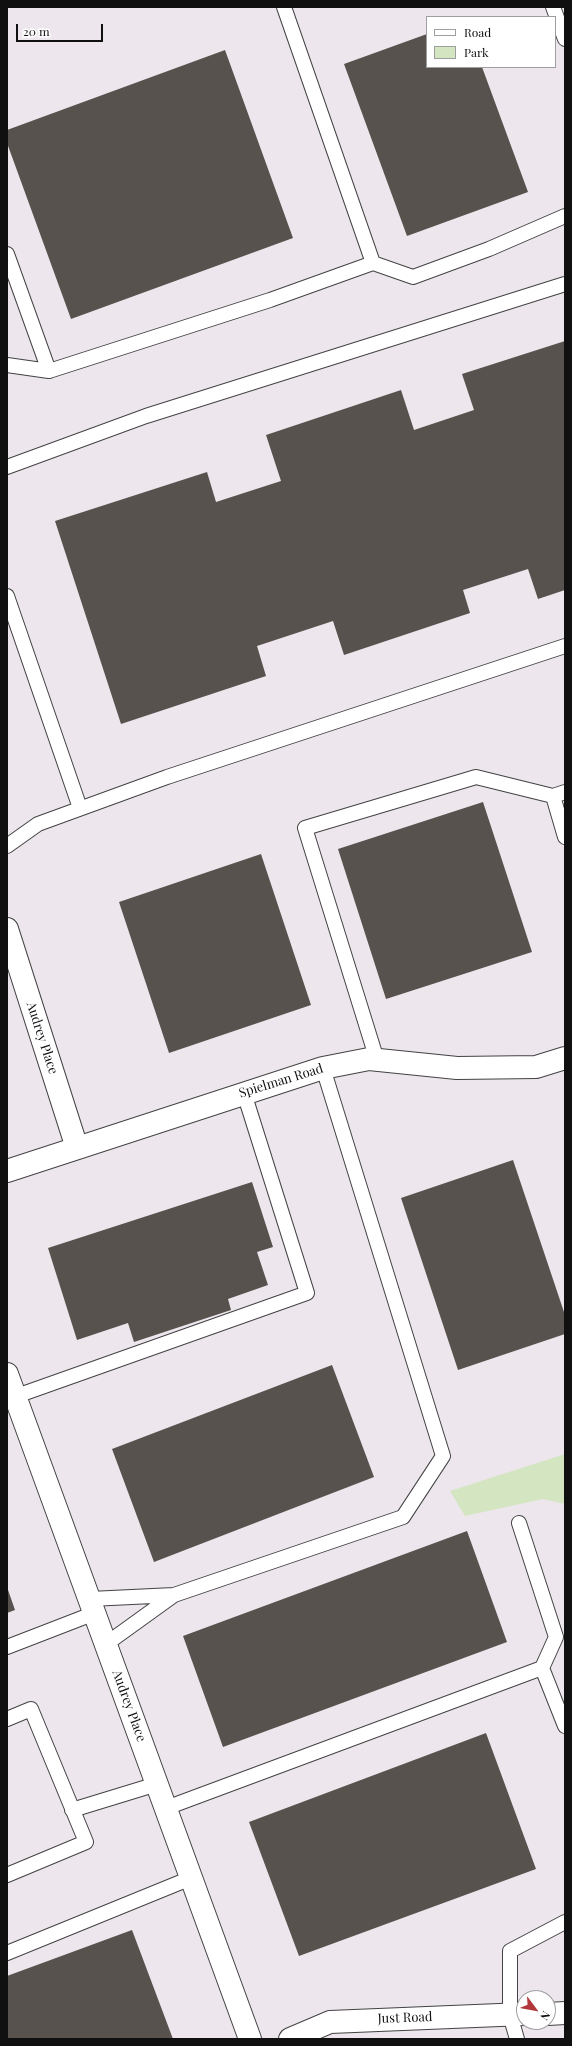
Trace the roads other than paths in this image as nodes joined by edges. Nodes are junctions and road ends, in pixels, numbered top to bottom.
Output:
1 (284, 7) edge
2 (553, 7) edge
3 (565, 39) edge
4 (565, 216) edge
5 (7, 254) edge
6 (373, 263) junction
7 (565, 284) edge
8 (7, 364) edge
9 (50, 371) junction
10 (7, 467) edge
11 (7, 596) edge
12 (565, 646) edge
13 (559, 794) edge
14 (80, 808) junction
15 (565, 837) edge
16 (7, 846) edge
17 (7, 929) edge
18 (565, 1058) edge
19 (377, 1060) junction
20 (323, 1068) junction
21 (244, 1092) junction
22 (76, 1148) junction
23 (7, 1171) edge
24 (7, 1374) edge
25 (11, 1398) edge
26 (519, 1523) dead end
27 (174, 1595) junction
28 (92, 1606) junction
29 (106, 1644) junction
30 (7, 1647) edge
31 (542, 1668) junction
32 (7, 1719) edge
33 (565, 1726) edge
34 (157, 1784) junction
35 (166, 1808) junction
36 (72, 1810) junction
37 (7, 1875) edge
38 (191, 1878) junction
39 (565, 1922) edge
40 (7, 1953) edge
41 (516, 2006) edge
42 (516, 2015) edge
43 (250, 2039) edge
44 (290, 2039) edge

1 - 6 lane
2 - 3 lane
4 - 6 lane
5 - 9 lane
6 - 9 lane
7 - 10 lane
8 - 9 lane
11 - 14 lane
12 - 14 lane
13 - 15 lane
13 - 19 lane
14 - 16 lane
17 - 22 street, Audrey Place
18 - 19 street, Spielman Road
19 - 20 street, Spielman Road
20 - 21 street, Spielman Road
20 - 27 lane
21 - 22 street, Spielman Road
21 - 25 lane
22 - 23 street, Spielman Road
24 - 25 street, Audrey Place
25 - 28 street, Audrey Place
26 - 31 lane
27 - 28 lane
27 - 29 lane
28 - 29 street, Audrey Place
28 - 30 lane
29 - 34 street, Audrey Place
31 - 33 lane
31 - 35 lane
32 - 36 lane
34 - 35 street, Audrey Place
34 - 36 lane
35 - 38 street, Audrey Place
36 - 37 lane
38 - 40 lane
38 - 43 street, Audrey Place
39 - 41 lane
42 - 44 street, Just Road

